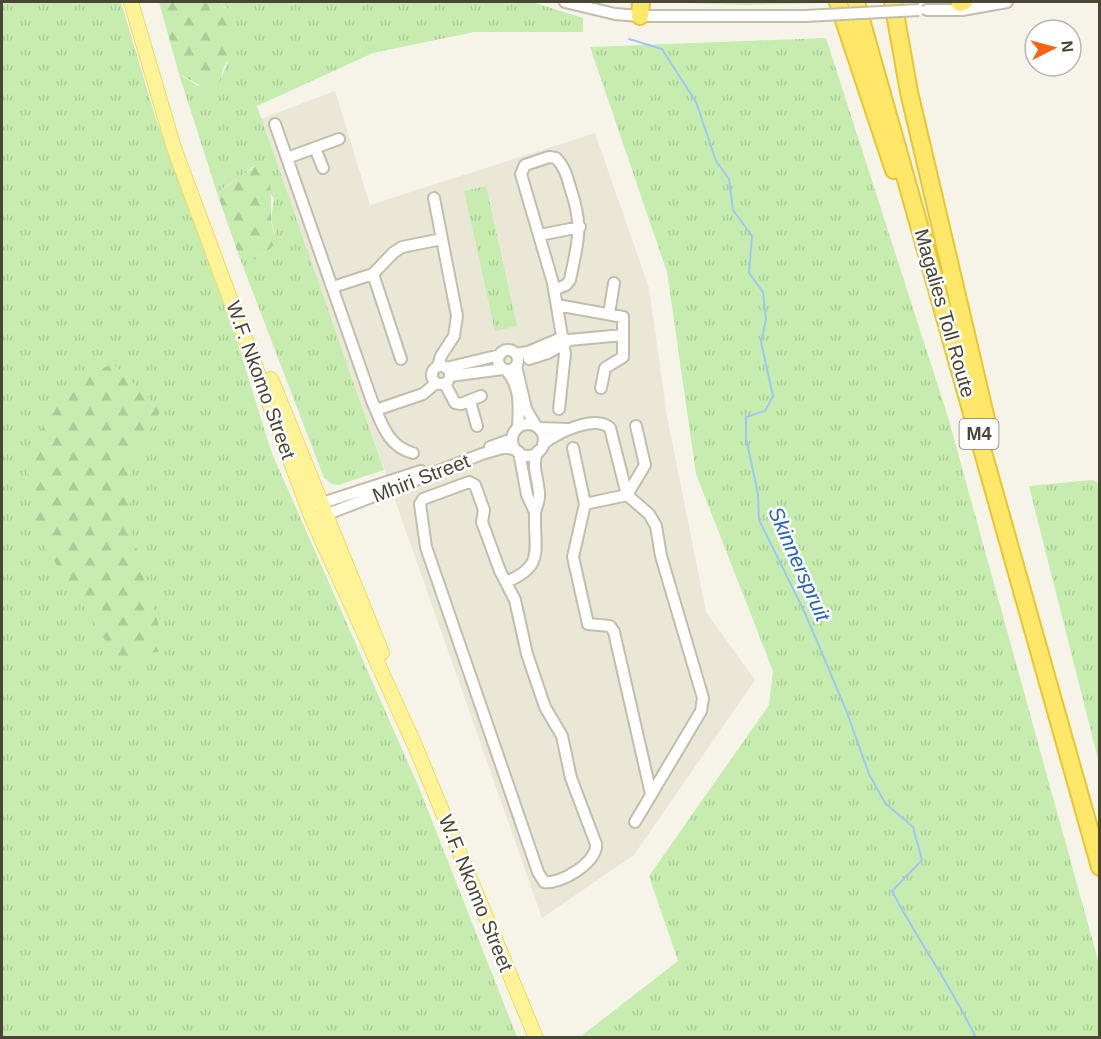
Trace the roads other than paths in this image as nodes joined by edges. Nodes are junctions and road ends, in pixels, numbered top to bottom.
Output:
1 (131, 2) edge
2 (136, 2) edge
3 (565, 2) edge
4 (838, 2) edge
5 (856, 2) edge
6 (865, 2) edge
7 (893, 2) edge
8 (964, 2) edge
9 (1006, 2) edge
10 (640, 9) edge
11 (923, 10) junction
12 (275, 124) dead end
13 (339, 140) dead end
14 (315, 148) junction
15 (287, 158) junction
16 (323, 168) dead end
17 (434, 198) dead end
18 (580, 227) junction
19 (540, 235) junction
20 (442, 239) junction
21 (373, 274) junction
22 (614, 283) dead end
23 (333, 287) junction
24 (554, 290) junction
25 (557, 305) junction
26 (609, 314) junction
27 (622, 335) junction
28 (564, 341) junction
29 (500, 355) junction
30 (401, 359) dead end
31 (512, 364) junction
32 (476, 366) junction
33 (443, 375) junction
34 (602, 388) dead end
35 (481, 396) dead end
36 (470, 401) junction
37 (559, 409) dead end
38 (376, 410) junction
39 (477, 426) dead end
40 (636, 426) dead end
41 (518, 427) junction
42 (538, 427) junction
43 (569, 429) junction
44 (512, 439) junction
45 (540, 448) junction
46 (573, 448) dead end
47 (499, 449) junction
48 (518, 451) junction
49 (413, 453) dead end
50 (524, 481) junction
51 (997, 482) junction
52 (627, 495) junction
53 (585, 504) junction
54 (534, 510) junction
55 (317, 511) junction
56 (506, 582) junction
57 (651, 794) junction
58 (635, 822) dead end
59 (1100, 834) edge
60 (1100, 867) edge
61 (536, 1038) edge

1 - 55 main road, W.F. Nkomo Street
2 - 55 main road, W.F. Nkomo Street
3 - 10 street
4 - 51 highway
5 - 51 highway, Magalies Toll Route / M4
6 - 51 highway, Magalies Toll Route / M4
7 - 51 highway
8 - 11 street
9 - 11 street
10 - 11 street, bridge
12 - 15 street
13 - 14 street
14 - 15 street
14 - 16 street
15 - 23 street
17 - 20 street
18 - 19 street
18 - 19 street
18 - 24 street
19 - 24 street
20 - 21 street
20 - 33 street
21 - 23 street
21 - 30 street
22 - 26 street
23 - 38 street
24 - 25 street
25 - 26 street
25 - 28 street
26 - 27 street
27 - 28 street
27 - 34 street
28 - 31 street
28 - 37 street
29 - 31 street
29 - 31 street
29 - 32 street
31 - 32 street
31 - 41 street
31 - 42 street
32 - 33 street
33 - 36 street
33 - 38 street
35 - 36 street
36 - 39 street
38 - 49 street
40 - 52 street
41 - 42 street
41 - 44 street
42 - 43 street
42 - 45 street
43 - 45 street
43 - 52 street
44 - 48 street
44 - 55 street, Mhiri Street
45 - 48 street
45 - 54 street
46 - 53 street
47 - 48 street, Mhiri Street
47 - 50 street
47 - 55 street, Mhiri Street
48 - 50 street
50 - 54 street
51 - 59 highway, Magalies Toll Route / M4
51 - 60 highway, Magalies Toll Route / M4
52 - 53 street
52 - 57 street
53 - 57 street
54 - 56 street
55 - 61 main road, W.F. Nkomo Street
56 - 56 street
57 - 58 street

